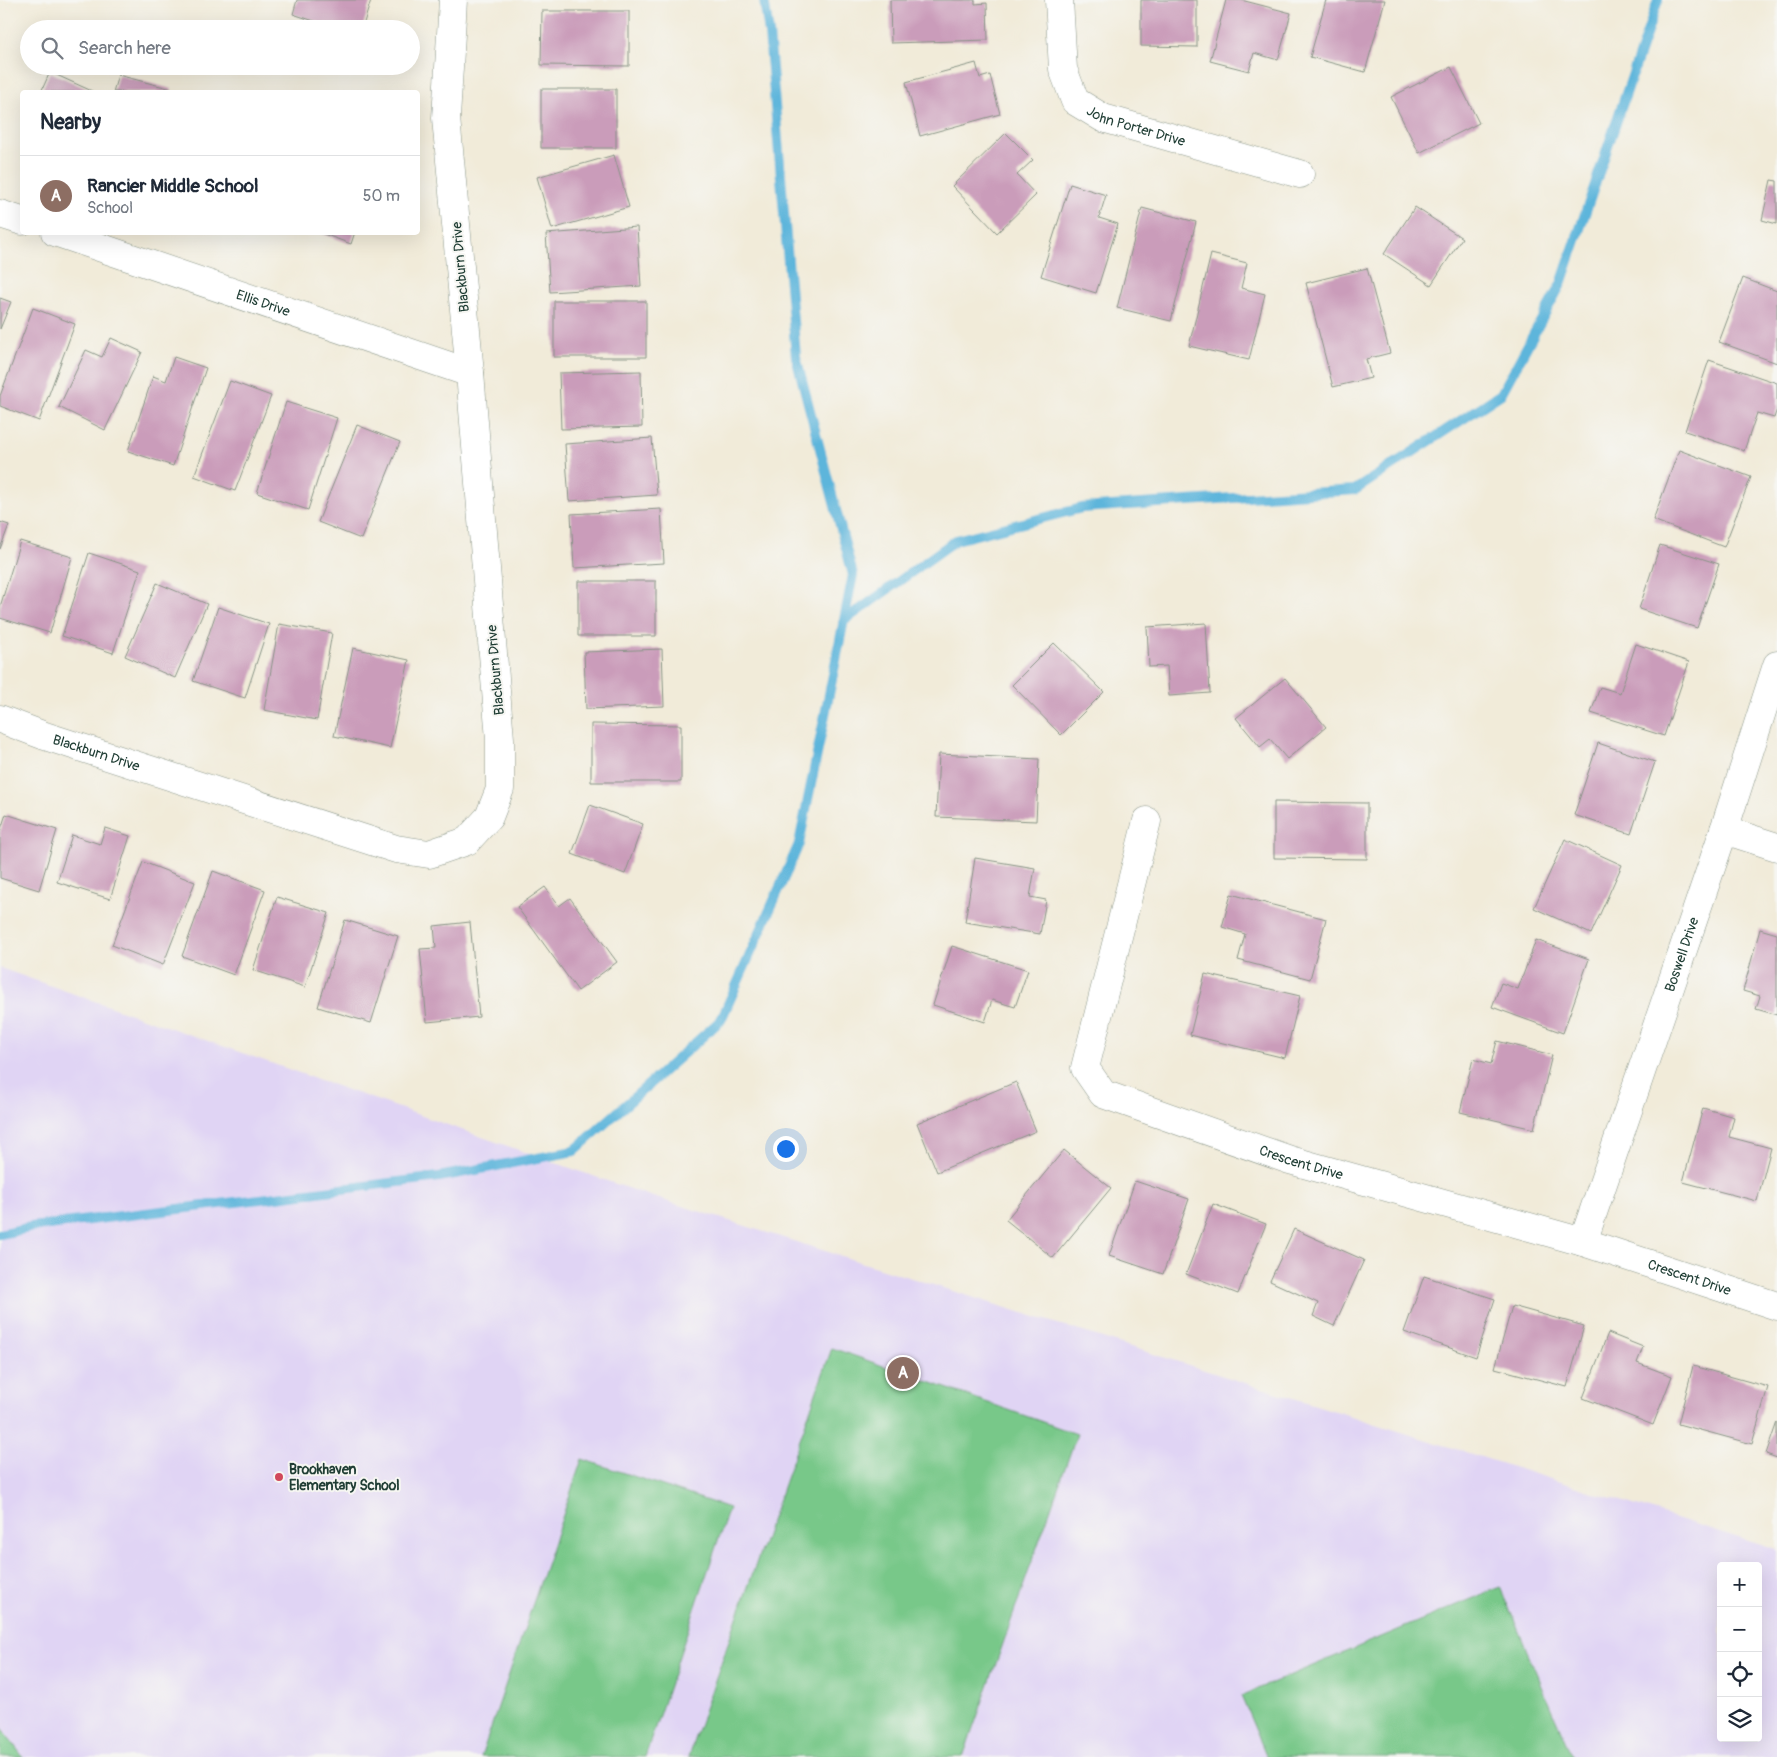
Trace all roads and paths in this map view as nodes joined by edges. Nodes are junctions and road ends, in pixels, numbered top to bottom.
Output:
1 (453, 0) edge
2 (1059, 0) edge
3 (1300, 174) dead end
4 (0, 214) edge
5 (20, 220) edge
6 (65, 235) edge
7 (470, 373) junction
8 (1777, 665) edge
9 (0, 719) edge
10 (1147, 821) dead end
11 (1724, 830) junction
12 (1777, 847) edge
13 (1583, 1242) junction
14 (1777, 1306) edge

1 - 7 street, Blackburn Drive
2 - 3 street, John Porter Drive
4 - 5 street
6 - 7 street, Ellis Drive
7 - 9 street, Blackburn Drive
8 - 11 street, Boswell Drive
10 - 13 street, Crescent Drive
11 - 12 street
11 - 13 street, Boswell Drive
13 - 14 street, Crescent Drive

